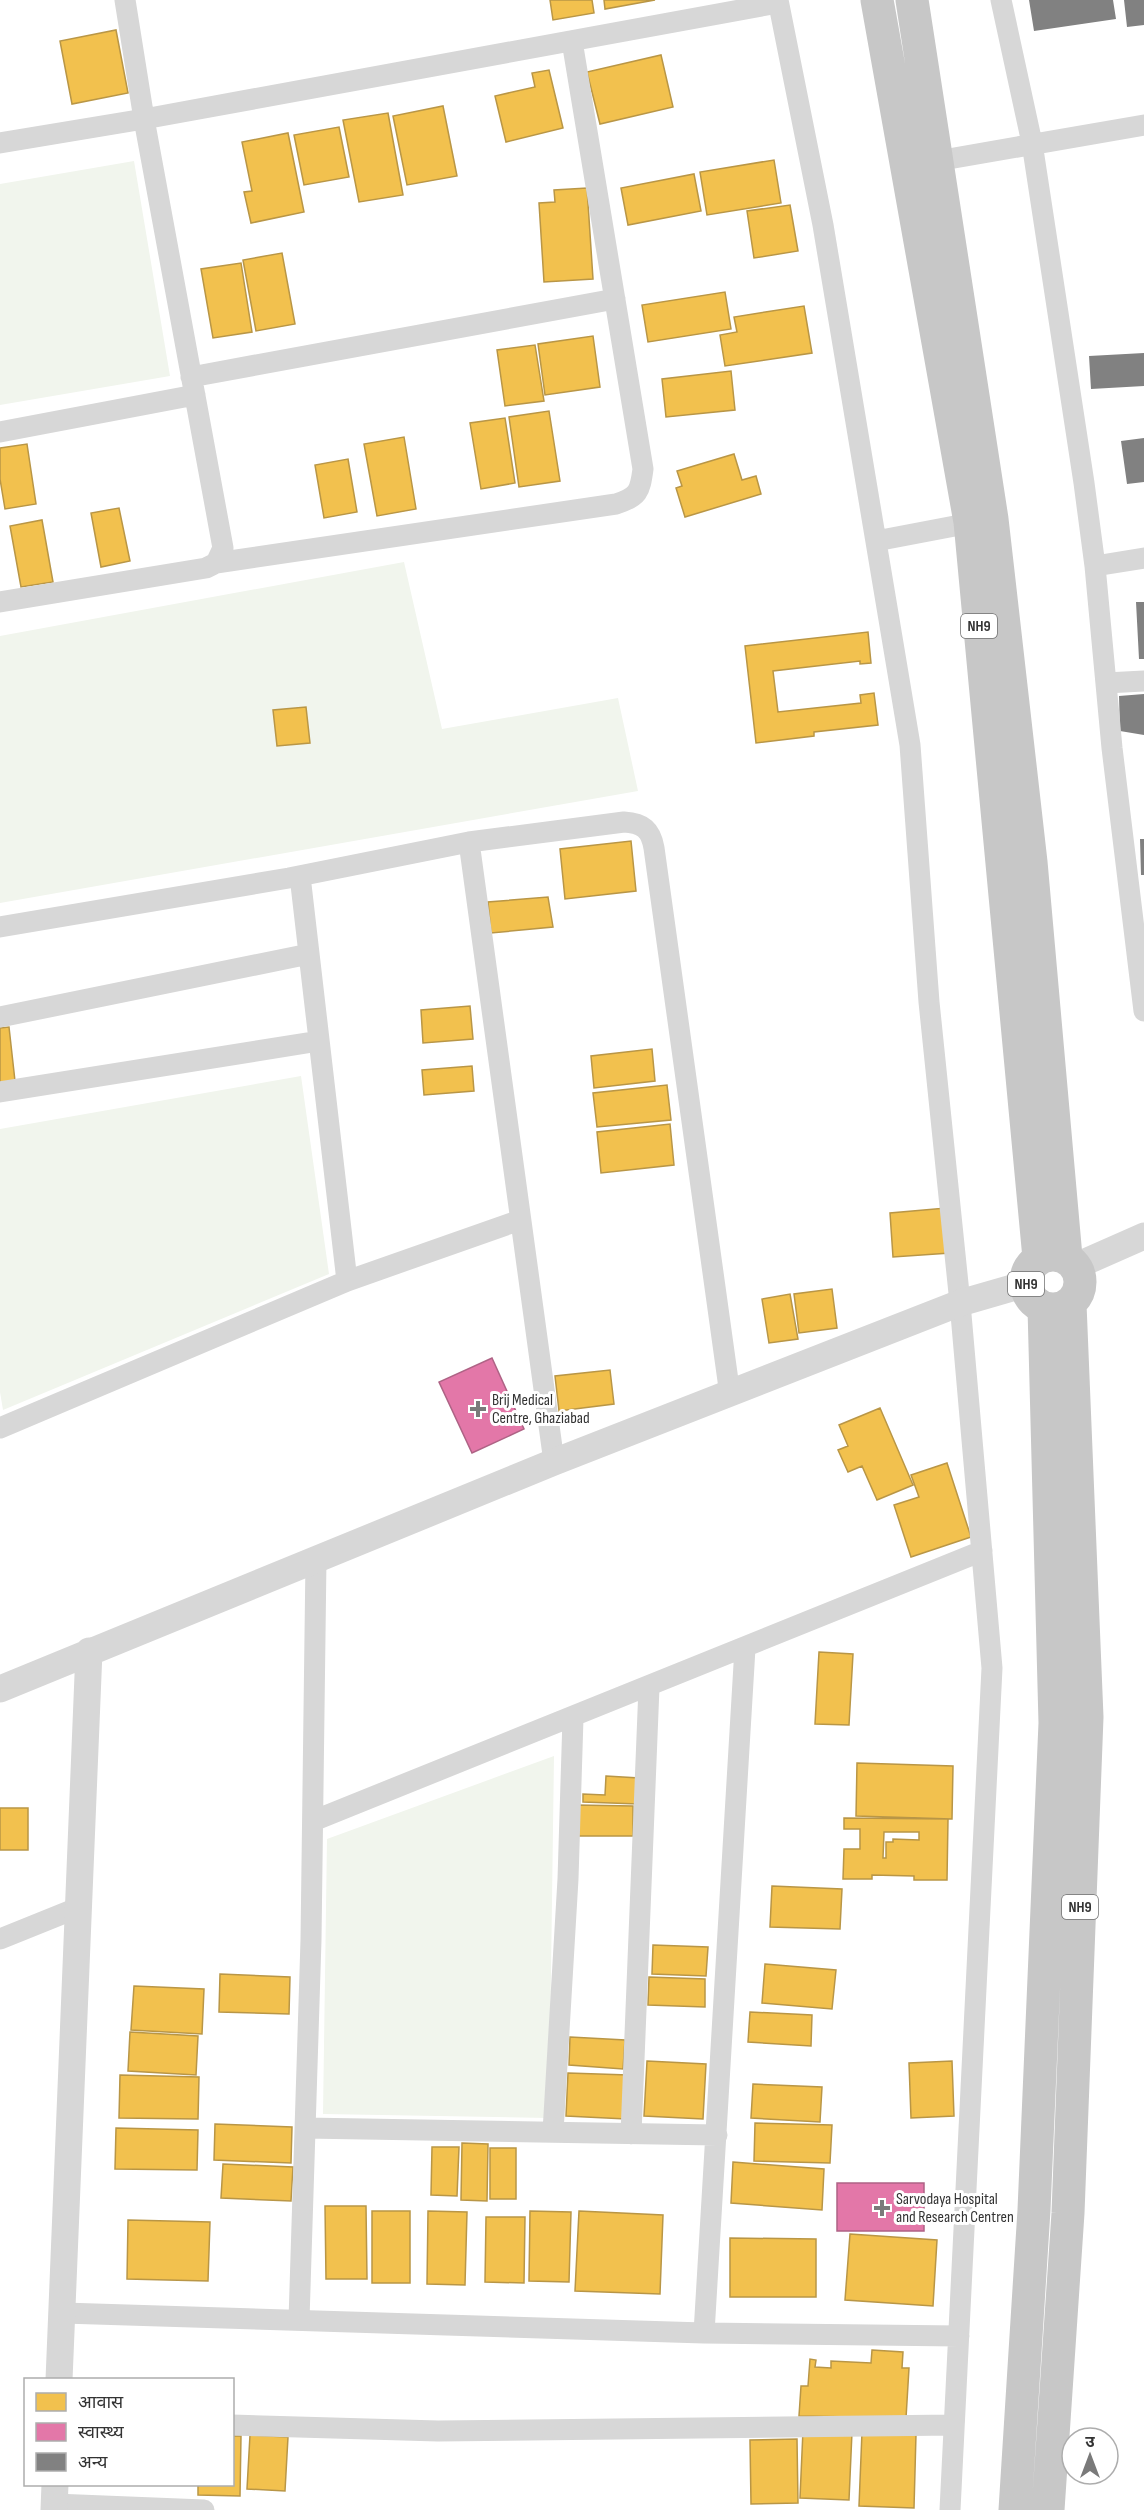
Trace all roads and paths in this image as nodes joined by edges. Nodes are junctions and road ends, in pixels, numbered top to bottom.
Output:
1 (125, 0) edge
2 (877, 0) edge
3 (912, 0) edge
4 (1001, 0) edge
5 (778, 1) edge
6 (572, 41) junction
7 (144, 119) junction
8 (1144, 125) edge
9 (0, 143) edge
10 (1032, 143) junction
11 (937, 161) junction
12 (615, 299) junction
13 (193, 386) junction
14 (0, 432) edge
15 (981, 521) junction
16 (876, 541) junction
17 (1144, 558) edge
18 (216, 563) junction
19 (1095, 566) junction
20 (0, 602) edge
21 (1144, 681) edge
22 (1106, 683) junction
23 (469, 842) junction
24 (300, 876) junction
25 (0, 927) edge
26 (309, 954) junction
27 (1144, 1011) edge
28 (0, 1017) edge
29 (319, 1041) junction
30 (0, 1092) edge
31 (520, 1220) junction
32 (1144, 1236) edge
33 (1054, 1280) junction
34 (347, 1281) junction
35 (960, 1303) junction
36 (730, 1395) junction
37 (0, 1428) edge
38 (554, 1462) junction
39 (982, 1551) junction
40 (316, 1559) junction
41 (745, 1648) junction
42 (89, 1651) junction
43 (649, 1687) junction
44 (0, 1689) edge
45 (573, 1718) junction
46 (313, 1821) junction
47 (77, 1908) junction
48 (0, 1939) edge
49 (305, 2128) junction
50 (553, 2132) junction
51 (631, 2134) junction
52 (717, 2135) junction
53 (63, 2313) junction
54 (299, 2320) junction
55 (704, 2333) junction
56 (959, 2336) junction
57 (58, 2378) edge
58 (953, 2425) junction
59 (234, 2426) edge
60 (54, 2499) edge
61 (204, 2510) edge
62 (950, 2510) edge
63 (1015, 2510) edge
64 (1048, 2510) edge

1 - 7 street
2 - 15 highway, NH9
3 - 11 highway, NH9
4 - 10 street
5 - 6 street
5 - 16 street
6 - 7 street
6 - 12 street
7 - 9 street
7 - 13 street
8 - 10 street
10 - 11 street
10 - 19 street
11 - 15 highway, NH9
12 - 13 street
12 - 18 street
13 - 14 street
13 - 18 street
15 - 16 street
15 - 33 highway, NH9
16 - 35 street
17 - 19 street
18 - 20 street
19 - 22 street
21 - 22 street
22 - 27 street
23 - 24 street
23 - 31 street
23 - 36 street
24 - 25 street
24 - 26 street
26 - 28 street
26 - 29 street
29 - 30 street
29 - 34 street
31 - 34 street
31 - 38 street
32 - 33 street
33 - 35 street
33 - 63 highway, NH9
33 - 64 highway, NH9
34 - 37 street
35 - 36 street
35 - 39 street
36 - 38 street
38 - 40 street
39 - 41 street
39 - 56 street
40 - 42 street
40 - 46 street
41 - 43 street
41 - 52 street
42 - 44 street
42 - 47 street
43 - 45 street
43 - 51 street
45 - 46 street
45 - 50 street
46 - 49 street
47 - 48 street
47 - 53 street
49 - 50 street
49 - 54 street
50 - 51 street
51 - 52 street
52 - 55 street
53 - 54 street
53 - 57 street
54 - 55 street
55 - 56 street
56 - 58 street
58 - 59 street
58 - 62 street
60 - 61 street

